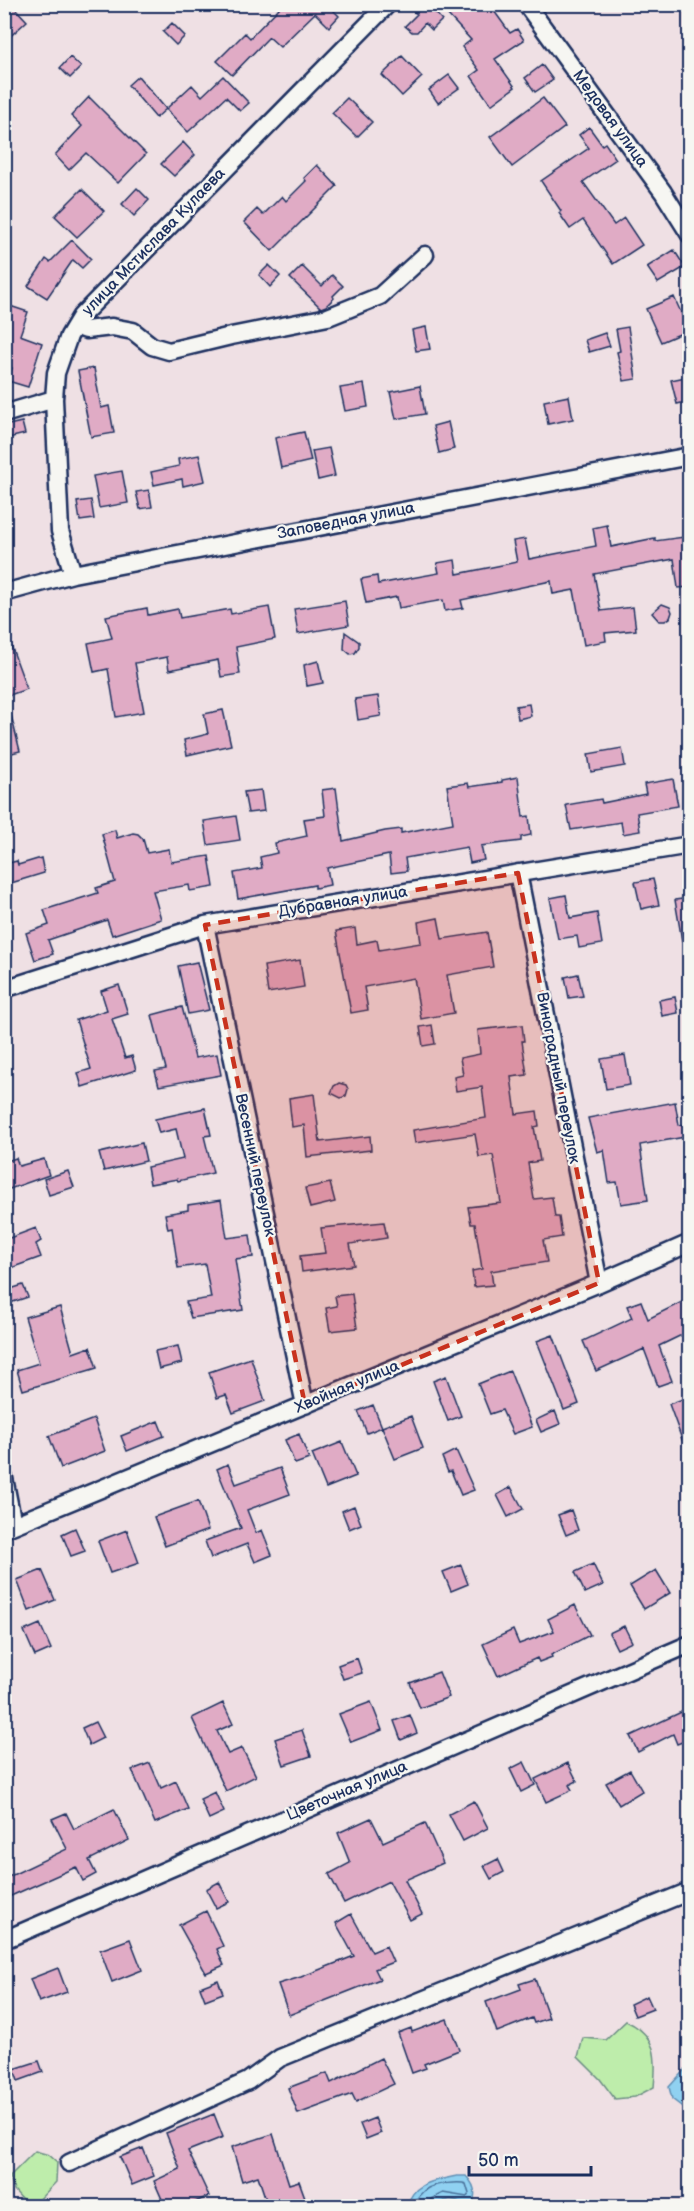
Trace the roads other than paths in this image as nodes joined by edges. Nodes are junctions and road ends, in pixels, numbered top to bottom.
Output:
1 (388, 4) edge
2 (526, 4) edge
3 (690, 236) edge
4 (425, 255) dead end
5 (75, 326) junction
6 (54, 399) junction
7 (4, 414) edge
8 (690, 456) edge
9 (73, 574) junction
10 (4, 593) edge
11 (690, 845) edge
12 (518, 873) junction
13 (205, 925) junction
14 (4, 989) edge
15 (690, 1243) edge
16 (599, 1283) junction
17 (305, 1405) junction
18 (4, 1478) edge
19 (9, 1527) edge
20 (690, 1644) edge
21 (690, 1892) edge
22 (4, 1940) edge
23 (69, 2163) dead end

1 - 5 street, улица Мстислава Кулаева
2 - 3 street, Медовая улица
4 - 5 street
5 - 6 street, улица Мстислава Кулаева
6 - 7 street
6 - 9 street, улица Мстислава Кулаева
8 - 9 street, Заповедная улица
9 - 10 street, Заповедная улица
11 - 12 street, Дубравная улица
12 - 13 street, Дубравная улица
12 - 16 street, Виноградный переулок
13 - 14 street, Дубравная улица
13 - 17 street, Весенний переулок
15 - 16 street, Хвойная улица
16 - 17 street, Хвойная улица
17 - 19 street, Хвойная улица
18 - 19 street
20 - 22 street, Цветочная улица
21 - 23 street

